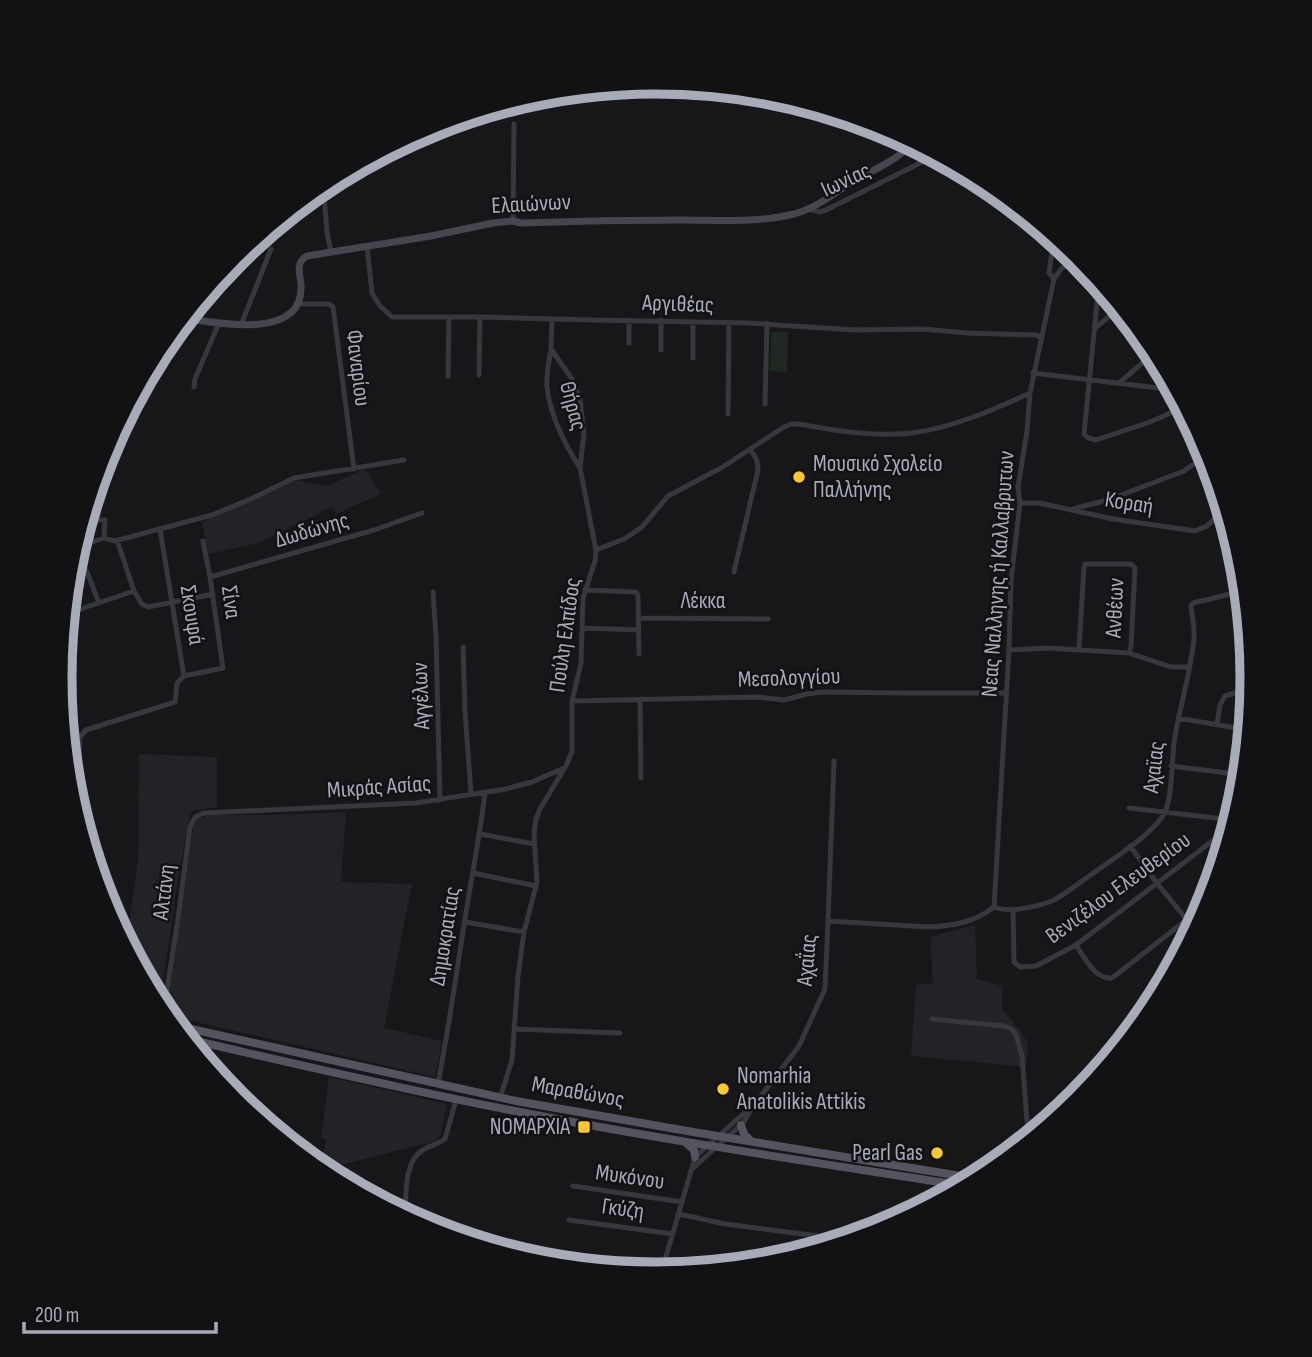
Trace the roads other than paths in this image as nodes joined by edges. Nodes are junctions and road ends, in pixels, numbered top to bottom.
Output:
1 (514, 124) dead end
2 (904, 150) edge
3 (925, 161) edge
4 (324, 198) edge
5 (808, 209) junction
6 (513, 221) junction
7 (367, 247) junction
8 (271, 249) dead end
9 (1052, 249) edge
10 (331, 252) junction
11 (1068, 264) edge
12 (1054, 279) junction
13 (1098, 296) edge
14 (298, 304) junction
15 (1112, 314) edge
16 (449, 317) junction
17 (480, 317) junction
18 (552, 319) junction
19 (195, 320) edge
20 (629, 320) junction
21 (661, 320) junction
22 (693, 322) junction
23 (219, 323) junction
24 (729, 323) junction
25 (767, 323) junction
26 (241, 325) junction
27 (1095, 328) junction
28 (1040, 337) junction
29 (629, 343) dead end
30 (551, 349) junction
31 (661, 350) dead end
32 (693, 358) dead end
33 (1146, 360) edge
34 (1033, 373) junction
35 (480, 375) dead end
36 (448, 376) dead end
37 (1090, 380) junction
38 (1119, 383) junction
39 (194, 387) dead end
40 (1163, 389) edge
41 (1030, 393) junction
42 (765, 404) dead end
43 (1175, 411) edge
44 (728, 414) dead end
45 (750, 450) junction
46 (404, 460) dead end
47 (1198, 461) edge
48 (580, 468) junction
49 (354, 469) junction
50 (1020, 503) junction
51 (1068, 510) junction
52 (422, 513) dead end
53 (1217, 517) edge
54 (94, 520) edge
55 (160, 529) junction
56 (104, 538) junction
57 (117, 540) junction
58 (203, 541) dead end
59 (88, 543) edge
60 (596, 551) junction
61 (83, 564) edge
62 (734, 572) dead end
63 (210, 577) junction
64 (585, 590) junction
65 (134, 591) junction
66 (433, 592) dead end
67 (1234, 593) edge
68 (213, 594) junction
69 (173, 601) junction
70 (99, 603) junction
71 (76, 611) edge
72 (638, 618) junction
73 (768, 619) dead end
74 (583, 628) junction
75 (638, 630) junction
76 (463, 647) dead end
77 (1079, 649) junction
78 (1009, 650) junction
79 (1129, 653) junction
80 (639, 654) dead end
81 (1189, 667) junction
82 (184, 676) junction
83 (1006, 693) junction
84 (1240, 693) edge
85 (640, 699) junction
86 (572, 701) junction
87 (1178, 718) junction
88 (1217, 724) junction
89 (1238, 728) edge
90 (834, 761) dead end
91 (79, 764) edge
92 (1171, 766) junction
93 (562, 769) junction
94 (1232, 774) edge
95 (641, 778) dead end
96 (485, 792) junction
97 (471, 794) junction
98 (440, 800) junction
99 (1129, 808) dead end
100 (1166, 811) junction
101 (195, 817) joint
102 (1223, 819) edge
103 (480, 834) junction
104 (1218, 837) edge
105 (534, 844) junction
106 (1130, 846) junction
107 (473, 873) junction
108 (1157, 883) junction
109 (536, 886) junction
110 (992, 909) junction
111 (1013, 910) junction
112 (1187, 920) joint
113 (828, 921) junction
114 (465, 922) junction
115 (524, 932) junction
116 (1076, 945) junction
117 (166, 996) edge
118 (932, 1019) dead end
119 (188, 1028) edge
120 (514, 1029) junction
121 (620, 1033) dead end
122 (198, 1041) edge
123 (438, 1084) junction
124 (500, 1097) junction
125 (456, 1100) junction
126 (754, 1105) junction
127 (497, 1108) junction
128 (741, 1125) junction
129 (1028, 1129) edge
130 (724, 1137) junction
131 (684, 1141) junction
132 (751, 1141) junction
133 (712, 1146) junction
134 (695, 1157) junction
135 (691, 1170) junction
136 (961, 1176) edge
137 (949, 1183) edge
138 (573, 1186) dead end
139 (682, 1202) junction
140 (406, 1206) edge
141 (680, 1214) junction
142 (569, 1220) dead end
143 (673, 1234) junction
144 (827, 1237) edge
145 (665, 1263) edge

1 - 6 street
2 - 5 main road, Ελαιώνων
3 - 5 street, Ιωνίας
4 - 10 street
5 - 6 main road, Ελαιώνων
6 - 7 main road, Ελαιώνων
7 - 10 main road, Ελαιώνων
7 - 16 street, Αργιθέας
8 - 26 street
9 - 12 street, Νεας Nαλληνης ή Καλλαβρυτων
10 - 14 main road, Ελαιώνων
11 - 12 street
12 - 28 street, Νεας Nαλληνης ή Καλλαβρυτων
13 - 27 street
14 - 26 main road
14 - 49 street, Φαναρίου
15 - 27 street
16 - 17 street, Αργιθέας
16 - 36 street
17 - 18 street, Αργιθέας
17 - 35 street
18 - 20 street, Αργιθέας
18 - 30 street, Θήρας
19 - 23 main road
20 - 21 street, Αργιθέας
20 - 29 street
21 - 22 street, Αργιθέας
21 - 31 street
22 - 24 street, Αργιθέας
22 - 32 street
23 - 26 main road
23 - 39 street
24 - 25 street, Αργιθέας
24 - 44 street
25 - 28 street, Αργιθέας
25 - 42 street
27 - 37 street
28 - 34 street, Νεας Nαλληνης ή Καλλαβρυτων
30 - 48 street, Θήρας
30 - 48 street, Θήρας
33 - 38 street
34 - 37 street
34 - 41 street, Νεας Nαλληνης ή Καλλαβρυτων
37 - 38 street
37 - 43 street
38 - 40 street
41 - 45 street, Πούλη Ελπίδος
41 - 50 street, Νεας Nαλληνης ή Καλλαβρυτων
45 - 60 street, Πούλη Ελπίδος
45 - 62 street
46 - 49 street
47 - 51 street
48 - 60 street, Θήρας
49 - 55 street
50 - 51 street, Κοραή
50 - 78 street, Νεας Nαλληνης ή Καλλαβρυτων
51 - 53 street, Κοραή
52 - 63 street, Δωδώνης
54 - 56 street
55 - 57 street
55 - 69 street, Σκουφά
56 - 57 street
56 - 59 street
57 - 65 street
58 - 63 street, Σίνα
60 - 64 street, Πούλη Ελπίδος
61 - 70 street
63 - 68 street, Σίνα
64 - 72 street
64 - 74 street, Πούλη Ελπίδος
65 - 69 street
65 - 70 street
66 - 98 street, Αγγέλων
67 - 81 street, Αχαϊας
68 - 69 street
68 - 82 street, Σίνα
69 - 82 street, Σκουφά
70 - 71 street
72 - 73 street, Λέκκα
72 - 75 street
74 - 75 street
74 - 86 street, Πούλη Ελπίδος
75 - 80 street
76 - 97 street
77 - 78 street, Ανθέων
77 - 79 street, Ανθέων
77 - 79 street, Ανθέων
78 - 83 street, Νεας Nαλληνης ή Καλλαβρυτων
79 - 81 street
81 - 87 street, Αχαϊας
82 - 91 street, Σκουφά
83 - 85 street, Μεσολογγίου
83 - 110 street, Νεας Nαλληνης ή Καλλαβρυτων
84 - 88 street
85 - 86 street, Μεσολογγίου
85 - 95 street
86 - 93 street, Πούλη Ελπίδος
87 - 88 street
87 - 92 street, Αχαϊας
88 - 89 street
90 - 113 street
92 - 94 street
92 - 100 street, Αχαϊας
93 - 96 street, Μικράς Ασίας
93 - 105 street, Πούλη Ελπίδος
96 - 97 street, Μικράς Ασίας
96 - 103 street, Δημοκρατίας
97 - 98 street, Μικράς Ασίας
98 - 101 street, Μικράς Ασίας
99 - 100 street
100 - 102 street
100 - 106 street, Αχαϊας
101 - 117 street, Αλτάνη
103 - 105 street
103 - 107 street, Δημοκρατίας
104 - 108 street, Βενιζέλου Ελευθερίου
105 - 109 street, Πούλη Ελπίδος
106 - 108 street
106 - 111 street, Αχαϊας
107 - 109 street
107 - 114 street, Δημοκρατίας
108 - 112 street
108 - 116 street, Βενιζέλου Ελευθερίου
109 - 115 street, Πούλη Ελπίδος
110 - 111 street, Αχαϊας
110 - 113 street, Αχαΐας
111 - 116 street, Βενιζέλου Ελευθερίου
112 - 116 street
113 - 126 street, Αχαΐας
114 - 115 street
114 - 123 street, Δημοκρατίας
115 - 120 street, Πούλη Ελπίδος
118 - 129 street
119 - 123 main road, Μαραθώνος
120 - 121 street
120 - 124 street, Πούλη Ελπίδος
122 - 125 main road, Μαραθώνος
123 - 124 main road, Μαραθώνος
124 - 127 street, Πούλη Ελπίδος
124 - 130 main road, Μαραθώνος
125 - 127 main road, Μαραθώνος
125 - 140 street
126 - 128 street, Αχαΐας
126 - 130 street, Αχαΐας
127 - 131 main road, Μαραθώνος
128 - 130 street, Αχαΐας
128 - 132 main road
130 - 132 main road, Μαραθώνος
130 - 133 street
131 - 133 main road, Μαραθώνος
131 - 134 main road
132 - 136 main road, Μαραθώνος
133 - 134 street
133 - 135 street
133 - 137 main road, Μαραθώνος
134 - 135 street
135 - 139 street
138 - 139 street, Μυκόνου
139 - 141 street
141 - 143 street
141 - 144 street
142 - 143 street, Γκύζη
143 - 145 street

